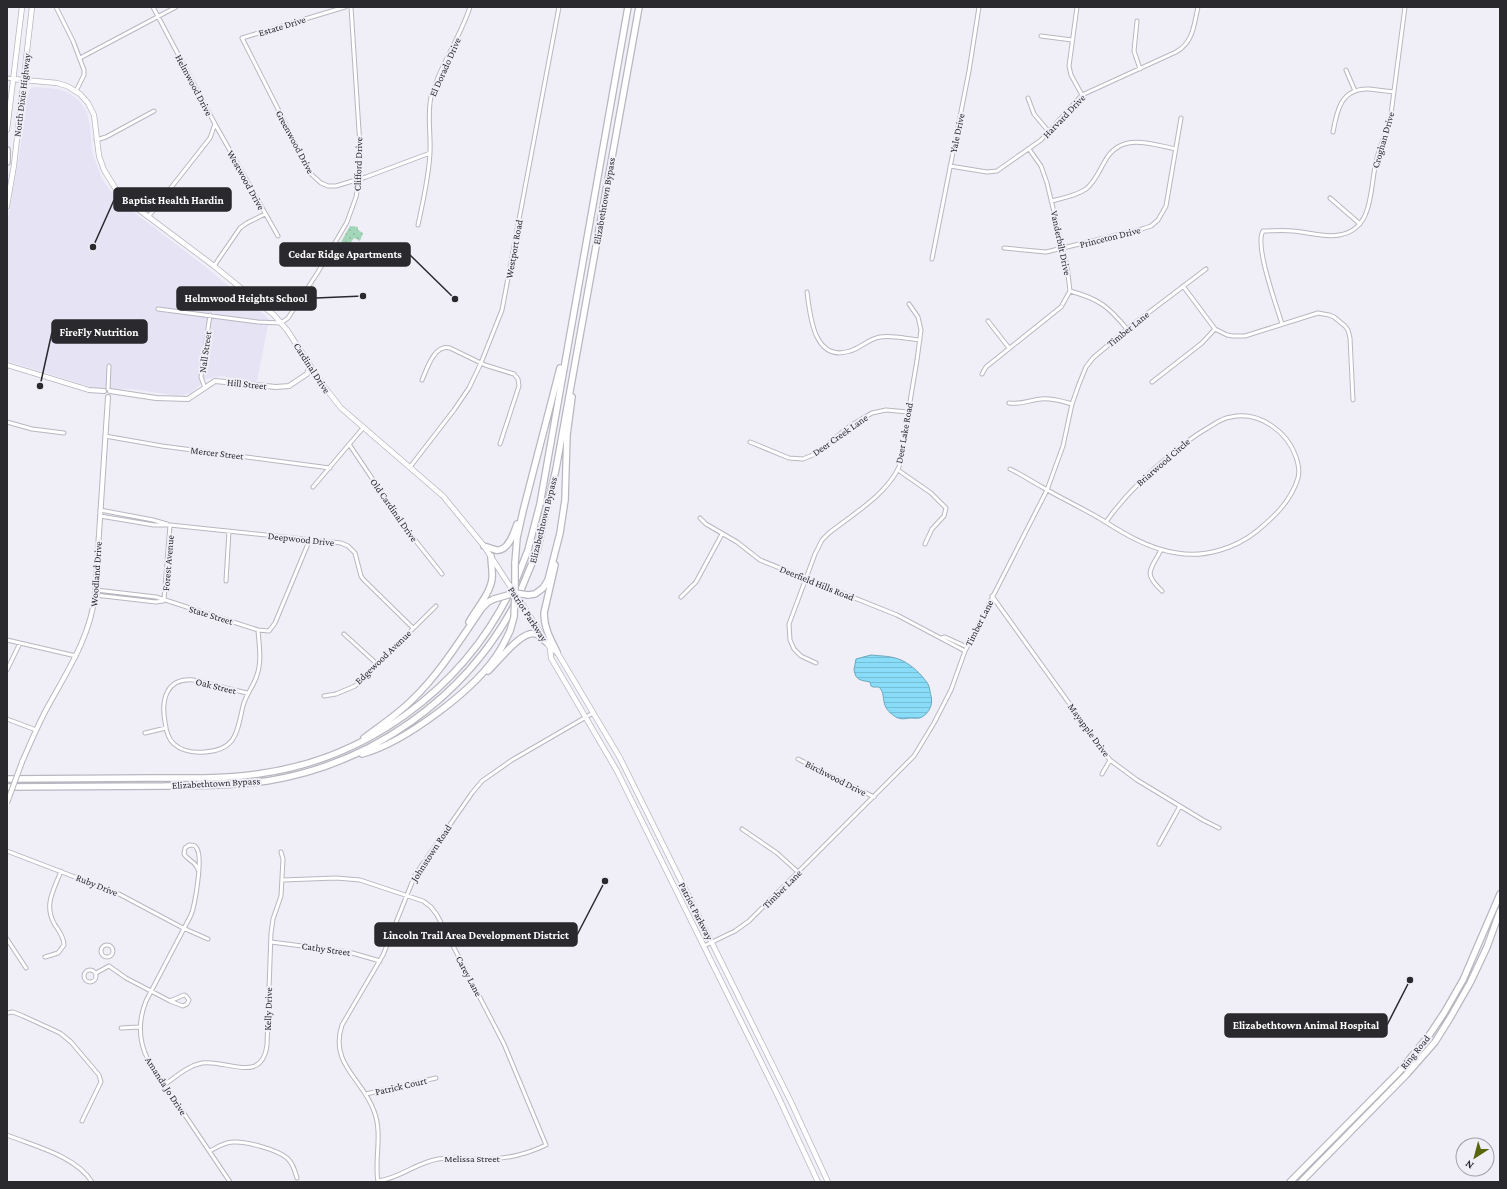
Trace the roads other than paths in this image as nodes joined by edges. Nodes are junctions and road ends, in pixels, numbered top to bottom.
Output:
1 (22, 7) edge
2 (32, 7) edge
3 (56, 7) edge
4 (153, 7) edge
5 (176, 7) edge
6 (345, 7) edge
7 (351, 7) edge
8 (470, 7) edge
9 (559, 7) edge
10 (628, 7) edge
11 (639, 7) edge
12 (979, 7) edge
13 (1077, 7) edge
14 (1198, 7) edge
15 (1405, 7) edge
16 (157, 16) junction
17 (1137, 20) dead end
18 (1041, 36) dead end
19 (242, 38) joint
20 (1072, 40) junction
21 (80, 58) junction
22 (1140, 69) junction
23 (1346, 70) dead end
24 (7, 78) edge
25 (13, 78) junction
26 (24, 80) junction
27 (76, 91) junction
28 (1355, 91) junction
29 (1394, 92) junction
30 (1082, 95) junction
31 (1028, 98) dead end
32 (154, 111) dead end
33 (1181, 118) dead end
34 (215, 124) junction
35 (7, 130) edge
36 (1049, 132) junction
37 (1333, 132) dead end
38 (96, 140) junction
39 (1030, 149) junction
40 (1176, 149) junction
41 (7, 150) edge
42 (430, 153) junction
43 (7, 162) edge
44 (950, 166) junction
45 (359, 179) junction
46 (1330, 198) dead end
47 (1051, 201) junction
48 (7, 206) edge
49 (265, 214) junction
50 (148, 217) junction
51 (1360, 224) junction
52 (418, 225) dead end
53 (278, 236) dead end
54 (1004, 248) dead end
55 (1062, 249) junction
56 (932, 259) dead end
57 (214, 266) junction
58 (1206, 270) dead end
59 (1183, 286) junction
60 (1070, 291) junction
61 (807, 292) dead end
62 (909, 304) dead end
63 (158, 309) dead end
64 (210, 315) junction
65 (583, 320) junction
66 (988, 321) dead end
67 (281, 323) junction
68 (1282, 324) junction
69 (1127, 329) junction
70 (1215, 329) junction
71 (569, 337) junction
72 (920, 340) junction
73 (1009, 348) junction
74 (481, 363) junction
75 (7, 365) edge
76 (109, 366) dead end
77 (310, 366) junction
78 (982, 374) dead end
79 (422, 380) dead end
80 (1152, 382) dead end
81 (205, 388) junction
82 (107, 391) junction
83 (108, 397) dead end
84 (1353, 400) dead end
85 (1009, 403) dead end
86 (1072, 404) junction
87 (908, 412) junction
88 (7, 422) edge
89 (363, 428) junction
90 (64, 433) dead end
91 (105, 436) junction
92 (750, 442) dead end
93 (349, 444) junction
94 (500, 444) dead end
95 (410, 467) junction
96 (330, 468) junction
97 (1010, 469) dead end
98 (898, 470) junction
99 (314, 487) dead end
100 (1047, 490) junction
101 (100, 510) junction
102 (523, 511) junction
103 (100, 516) junction
104 (700, 518) dead end
105 (1106, 522) junction
106 (170, 525) junction
107 (229, 531) junction
108 (560, 533) junction
109 (722, 534) junction
110 (310, 539) junction
111 (925, 544) dead end
112 (484, 546) junction
113 (1161, 550) junction
114 (491, 556) junction
115 (442, 574) dead end
116 (806, 577) junction
117 (506, 580) joint
118 (226, 581) dead end
119 (96, 590) junction
120 (1162, 591) dead end
121 (515, 593) junction
122 (95, 596) junction
123 (992, 596) junction
124 (681, 597) dead end
125 (164, 600) junction
126 (436, 606) dead end
127 (413, 628) junction
128 (258, 630) junction
129 (344, 634) dead end
130 (464, 634) junction
131 (941, 638) junction
132 (7, 640) edge
133 (546, 642) junction
134 (20, 643) junction
135 (967, 647) junction
136 (550, 648) junction
137 (965, 651) junction
138 (557, 652) junction
139 (76, 656) junction
140 (377, 664) junction
141 (816, 664) dead end
142 (7, 670) edge
143 (469, 687) junction
144 (248, 694) junction
145 (324, 696) dead end
146 (593, 714) junction
147 (586, 718) junction
148 (7, 719) edge
149 (166, 728) junction
150 (36, 730) junction
151 (145, 733) dead end
152 (353, 746) junction
153 (346, 758) junction
154 (798, 759) dead end
155 (1110, 760) junction
156 (1102, 774) dead end
157 (7, 779) edge
158 (7, 787) edge
159 (874, 797) junction
160 (7, 803) edge
161 (1180, 806) junction
162 (1219, 828) dead end
163 (742, 830) dead end
164 (1159, 844) dead end
165 (7, 851) edge
166 (281, 852) dead end
167 (198, 870) junction
168 (61, 871) junction
169 (798, 872) junction
170 (283, 880) junction
171 (1500, 894) edge
172 (407, 895) junction
173 (1500, 911) edge
174 (183, 928) junction
175 (7, 939) edge
176 (208, 939) dead end
177 (271, 942) junction
178 (712, 942) junction
179 (704, 946) junction
180 (45, 957) dead end
181 (109, 957) junction
182 (380, 961) junction
183 (109, 966) junction
184 (26, 968) dead end
185 (96, 974) junction
186 (150, 991) junction
187 (170, 1001) junction
188 (7, 1013) edge
189 (121, 1028) dead end
190 (139, 1028) junction
191 (436, 1078) dead end
192 (164, 1085) junction
193 (366, 1094) junction
194 (82, 1121) dead end
195 (7, 1135) edge
196 (546, 1145) joint
197 (210, 1151) junction
198 (297, 1178) dead end
199 (378, 1181) edge
200 (92, 1182) edge
201 (230, 1182) edge
202 (818, 1182) edge
203 (828, 1182) edge
204 (1290, 1182) edge
205 (1302, 1182) edge

1 - 25 main road, North Dixie Highway
2 - 26 main road, North Dixie Highway
3 - 21 street
4 - 16 street, Helmwood Drive
5 - 16 street
6 - 19 street, Estate Drive
7 - 45 street, Clifford Drive
8 - 42 street, El Dorado Drive
9 - 74 street, Westport Road
10 - 71 highway, Elizabethtown Bypass
11 - 65 highway, Elizabethtown Bypass
12 - 44 street, Yale Drive
13 - 20 street
14 - 22 street, Harvard Drive
15 - 29 street, Croghan Drive
16 - 21 street
16 - 34 street, Helmwood Drive
17 - 22 street
18 - 20 street
19 - 45 street, Greenwood Drive
20 - 30 street
21 - 27 street
22 - 30 street, Harvard Drive
23 - 28 street
24 - 25 street
25 - 26 main road
25 - 35 main road, North Dixie Highway
26 - 27 main road
26 - 48 main road, North Dixie Highway
27 - 38 main road
28 - 29 street
28 - 37 street
29 - 51 street, Croghan Drive
30 - 36 street, Harvard Drive
31 - 36 street
32 - 38 street
33 - 40 street, Princeton Drive
34 - 49 street, Westwood Drive
34 - 50 street, Helmwood Drive
36 - 39 street, Harvard Drive
38 - 50 main road, Cardinal Drive
39 - 44 street, Harvard Drive
39 - 47 street, Vanderbilt Drive
40 - 47 street
40 - 55 street, Princeton Drive
41 - 43 highway
42 - 45 street, Greenwood Drive
42 - 52 street, El Dorado Drive
44 - 56 street, Yale Drive
45 - 67 street, Clifford Drive
46 - 51 street
47 - 55 street, Vanderbilt Drive
49 - 53 street, Westwood Drive
49 - 57 street
50 - 57 main road, Cardinal Drive
51 - 68 street
54 - 55 street, Princeton Drive
55 - 60 street, Vanderbilt Drive
57 - 67 main road, Cardinal Drive
58 - 59 street, Timber Lane
59 - 69 street, Timber Lane
59 - 70 street
60 - 69 street
60 - 73 street
61 - 72 street
62 - 72 street, Deer Lake Road
63 - 64 street
64 - 67 street
64 - 81 street, Nall Street
65 - 108 highway
65 - 153 highway, Elizabethtown Bypass
66 - 73 street
67 - 77 main road, Cardinal Drive
68 - 70 street
68 - 84 street
69 - 86 street, Timber Lane
70 - 80 street
71 - 102 highway
71 - 152 highway, Elizabethtown Bypass
72 - 87 street, Deer Lake Road
73 - 78 street
74 - 79 street
74 - 94 street
74 - 95 street, Westport Road
75 - 82 street, Hill Street
76 - 82 street
77 - 81 street, Hill Street
77 - 89 main road, Cardinal Drive
81 - 82 street, Hill Street
83 - 91 street, Woodland Drive
85 - 86 street
86 - 100 street, Timber Lane
87 - 92 street, Deer Creek Lane
87 - 98 street, Deer Lake Road
88 - 90 street
89 - 93 street
89 - 95 main road, Cardinal Drive
91 - 96 street, Mercer Street
91 - 101 street, Woodland Drive
93 - 96 street
93 - 115 street, Old Cardinal Drive
95 - 112 main road, Cardinal Drive
96 - 99 street
97 - 100 street, Briarwood Circle
98 - 111 street
98 - 116 street, Deer Lake Road
100 - 105 street, Briarwood Circle
100 - 123 street, Timber Lane
101 - 103 street, Woodland Drive
101 - 106 street, Deepwood Drive
102 - 112 highway
102 - 121 highway, bridge
103 - 106 street, Deepwood Drive
103 - 119 street, Woodland Drive
104 - 109 street, Deerfield Hills Road
105 - 113 street, Briarwood Circle
105 - 113 street, Briarwood Circle
106 - 107 street, Deepwood Drive
106 - 125 street, Forest Avenue
107 - 110 street, Deepwood Drive
107 - 118 street
108 - 121 highway, bridge
108 - 138 highway
109 - 116 street, Deerfield Hills Road
109 - 124 street
110 - 127 street, Deepwood Drive
110 - 128 street
112 - 114 main road, Cardinal Drive
113 - 120 street
114 - 117 main road, Cardinal Drive
114 - 130 highway
116 - 131 street, Deerfield Hills Road
116 - 141 street, Deer Lake Road
117 - 121 main road, Patriot Parkway, bridge
119 - 122 street, Woodland Drive
119 - 125 street, State Street
121 - 130 highway, bridge
121 - 133 main road, Patriot Parkway, bridge
121 - 143 highway, bridge
122 - 125 street, State Street
122 - 139 street, Woodland Drive
123 - 135 street, Timber Lane
123 - 155 street, Mayapple Drive
125 - 128 street, State Street
126 - 127 street, Edgewood Avenue
127 - 140 street, Edgewood Avenue
128 - 144 street, Oak Street
129 - 140 street
130 - 152 highway
131 - 135 street, Deerfield Hills Road
131 - 137 street, Deerfield Hills Road
132 - 134 street
133 - 136 main road, Patriot Parkway
133 - 143 highway
134 - 139 street
134 - 142 street
135 - 137 street, Timber Lane
136 - 138 main road, Patriot Parkway
136 - 147 main road, Patriot Parkway
137 - 159 street, Timber Lane
138 - 146 main road, Patriot Parkway
139 - 150 street, Woodland Drive
140 - 145 street, Edgewood Avenue
143 - 153 highway
144 - 149 street, Oak Street
144 - 149 street, Oak Street
146 - 147 street, Johnstown Road
146 - 178 main road, Patriot Parkway
147 - 172 street, Johnstown Road
147 - 179 main road, Patriot Parkway
148 - 150 street
149 - 151 street
150 - 160 street, Woodland Drive, bridge
152 - 157 highway, Elizabethtown Bypass
153 - 158 highway, Elizabethtown Bypass
154 - 159 street, Birchwood Drive
155 - 156 street
155 - 161 street, Mayapple Drive
159 - 169 street, Timber Lane
161 - 162 street, Mayapple Drive
161 - 164 street
163 - 169 street
165 - 168 street, Ruby Drive
166 - 170 street, Kelly Drive
167 - 167 street, Amanda Jo Drive
167 - 174 street, Amanda Jo Drive
168 - 174 street, Ruby Drive
168 - 180 street
169 - 178 street, Timber Lane
170 - 172 street, Carey Lane
170 - 177 street, Kelly Drive
171 - 204 highway, Ring Road
172 - 182 street, Johnstown Road
172 - 196 street, Carey Lane
173 - 205 highway, Ring Road
174 - 176 street, Ruby Drive
174 - 186 street, Amanda Jo Drive
175 - 184 street
177 - 182 street, Cathy Street
177 - 192 street, Kelly Drive
178 - 179 street, Timber Lane
178 - 203 main road, Patriot Parkway
179 - 202 main road, Patriot Parkway
181 - 181 street
181 - 183 street
182 - 193 street, Johnstown Road
183 - 185 street
183 - 186 street
185 - 185 street
186 - 187 street
186 - 190 street, Amanda Jo Drive
187 - 187 street
188 - 194 street
189 - 190 street
190 - 192 street, Amanda Jo Drive
191 - 193 street, Patrick Court
192 - 197 street, Amanda Jo Drive
193 - 199 street, Johnstown Road
195 - 200 street
196 - 199 street, Melissa Street
197 - 198 street
197 - 201 street, Amanda Jo Drive

